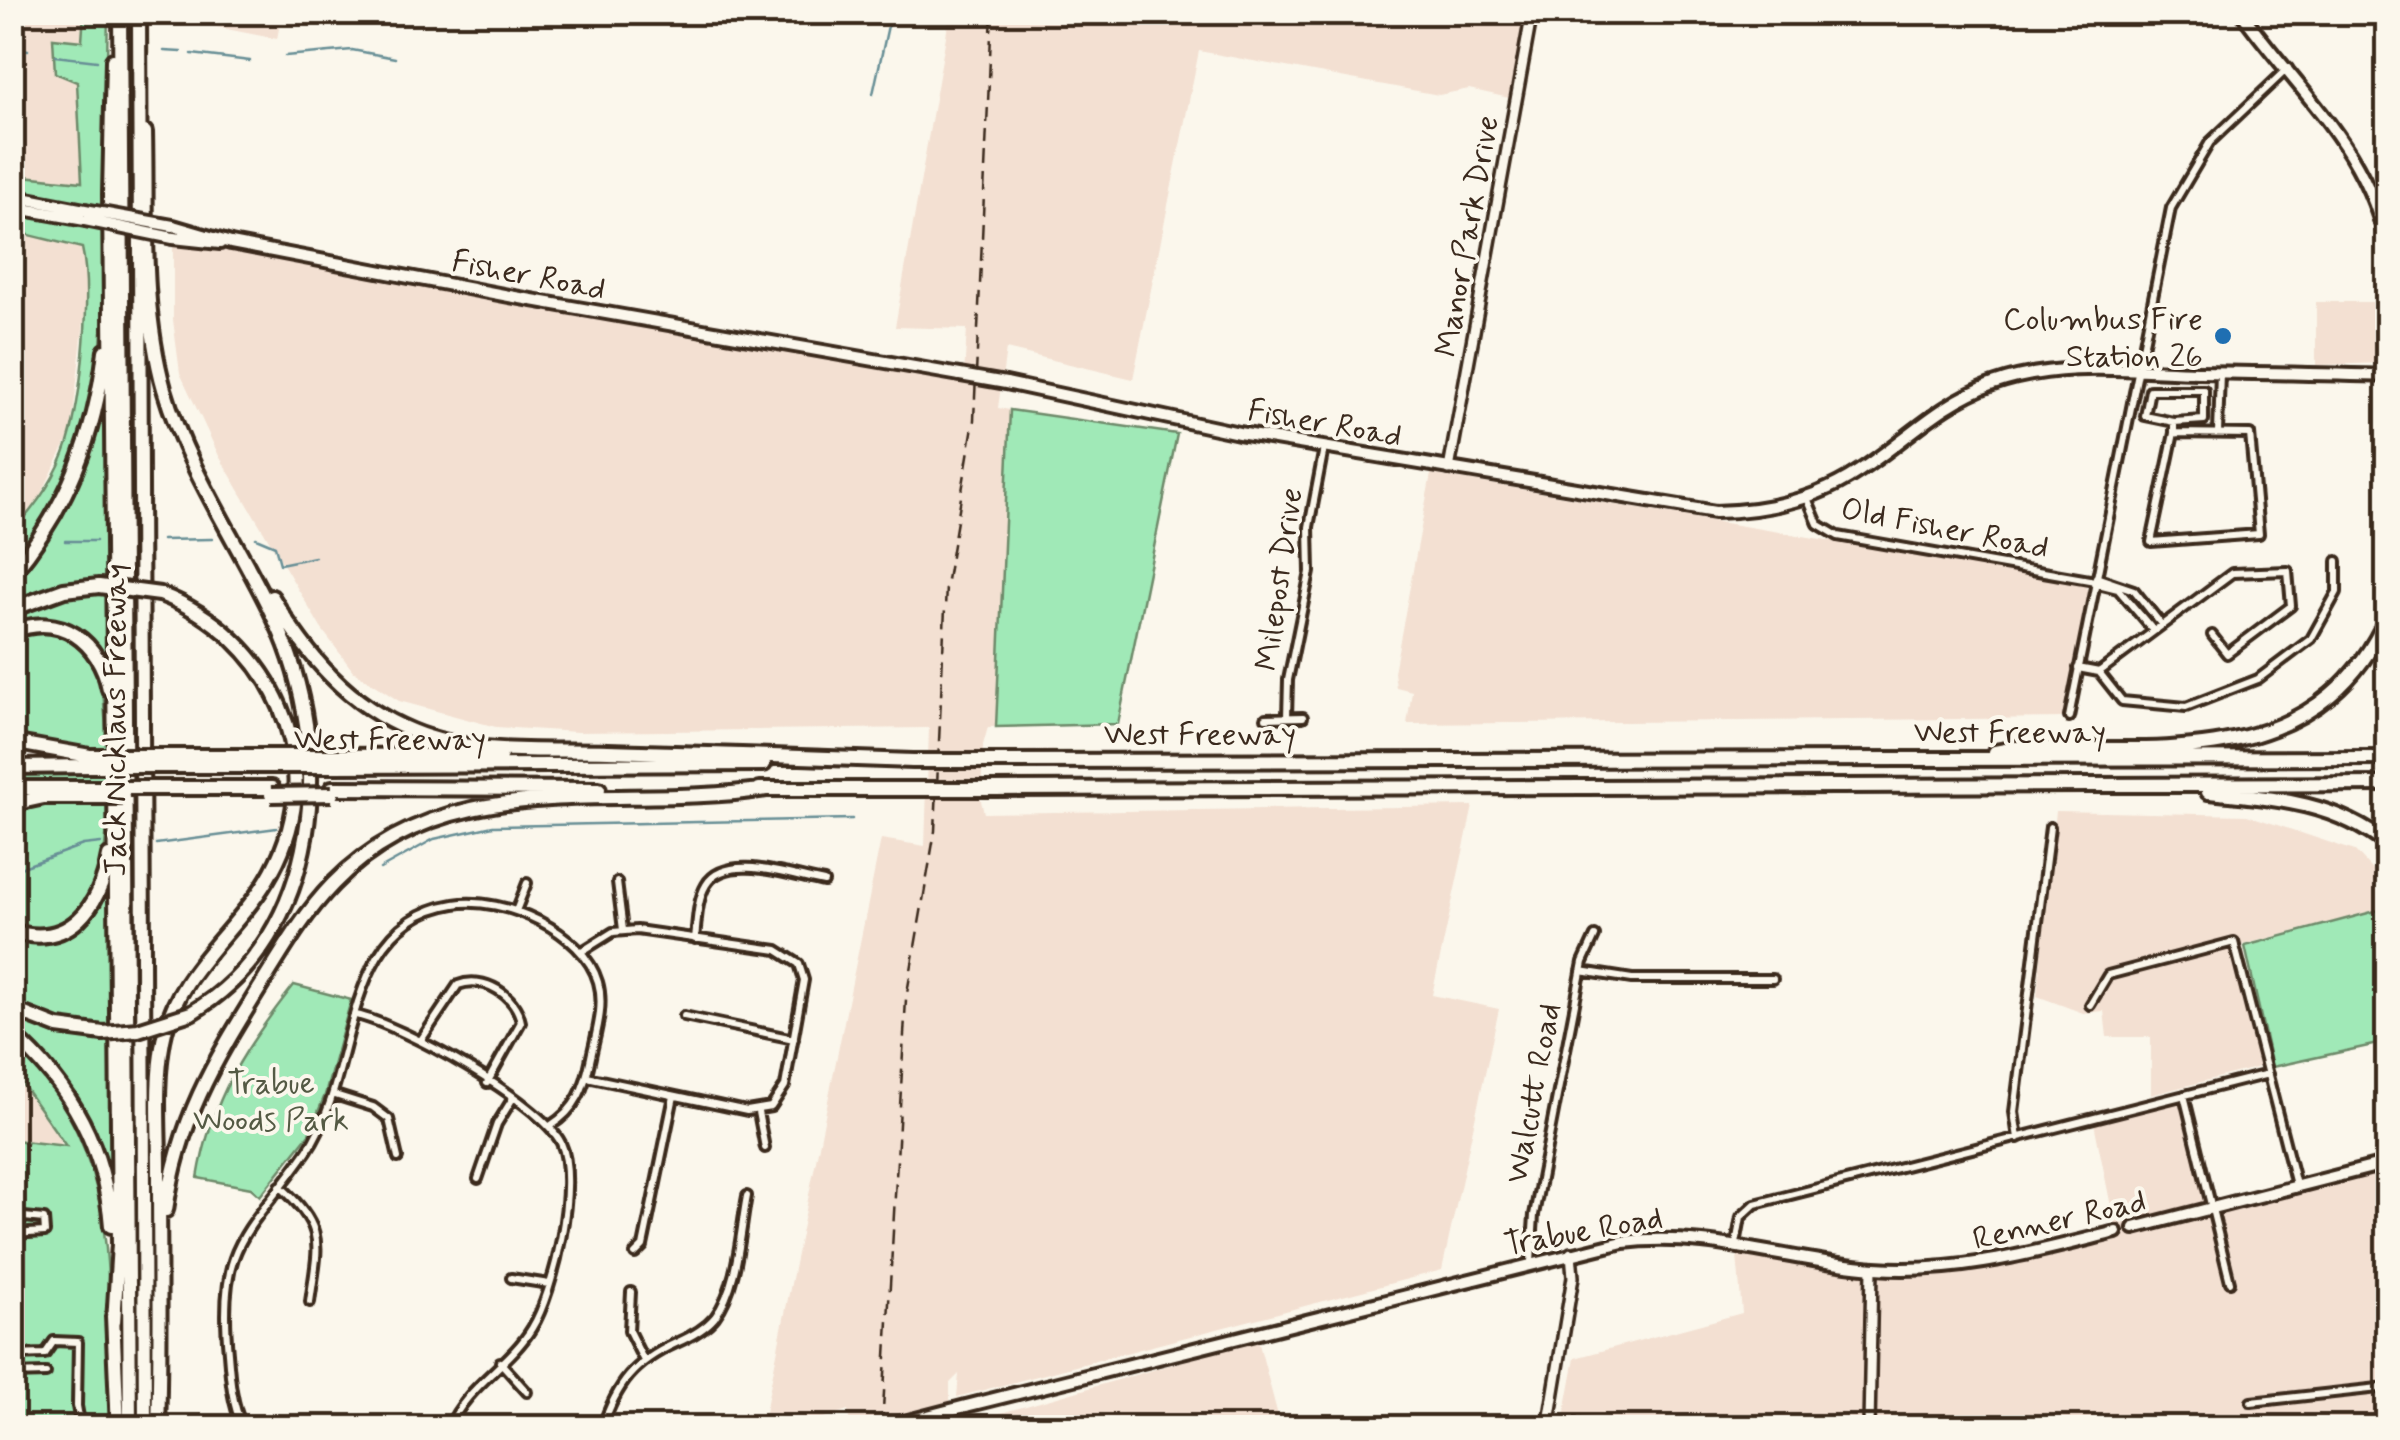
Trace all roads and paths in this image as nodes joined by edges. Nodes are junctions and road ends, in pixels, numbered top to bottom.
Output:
1 (118, 12) edge
2 (139, 12) edge
3 (1532, 12) edge
4 (2241, 12) edge
5 (140, 40) junction
6 (2288, 68) junction
7 (12, 196) edge
8 (12, 207) edge
9 (85, 215) junction
10 (2388, 253) edge
11 (111, 289) junction
12 (2138, 370) junction
13 (2220, 372) junction
14 (2388, 376) edge
15 (2174, 422) junction
16 (2174, 433) junction
17 (2218, 433) junction
18 (1324, 448) junction
19 (194, 466) junction
20 (1450, 468) junction
21 (1806, 497) junction
22 (2337, 561) dead end
23 (12, 574) edge
24 (2095, 580) junction
25 (12, 609) edge
26 (2388, 616) edge
27 (2161, 624) junction
28 (2152, 630) junction
29 (12, 632) edge
30 (2212, 636) dead end
31 (2078, 668) junction
32 (2100, 672) junction
33 (1287, 717) junction
34 (1303, 717) dead end
35 (2069, 717) dead end
36 (1266, 718) dead end
37 (115, 739) junction
38 (12, 742) edge
39 (2388, 750) edge
40 (658, 754) junction
41 (1966, 758) junction
42 (2388, 758) edge
43 (2224, 759) junction
44 (90, 761) junction
45 (332, 761) junction
46 (913, 761) junction
47 (12, 766) edge
48 (2388, 784) edge
49 (12, 788) edge
50 (1406, 788) junction
51 (766, 790) junction
52 (90, 792) junction
53 (12, 804) edge
54 (115, 824) junction
55 (2050, 827) dead end
56 (2388, 845) edge
57 (617, 882) dead end
58 (824, 882) dead end
59 (527, 884) dead end
60 (516, 911) junction
61 (623, 930) junction
62 (12, 931) edge
63 (1595, 936) dead end
64 (695, 938) junction
65 (582, 952) junction
66 (1581, 971) junction
67 (1774, 978) dead end
68 (2090, 1004) dead end
69 (12, 1009) edge
70 (356, 1014) junction
71 (684, 1016) dead end
72 (12, 1034) edge
73 (794, 1039) junction
74 (421, 1040) junction
75 (2268, 1074) junction
76 (587, 1077) junction
77 (487, 1082) junction
78 (335, 1095) junction
79 (2184, 1095) junction
80 (674, 1096) junction
81 (513, 1098) junction
82 (758, 1112) junction
83 (550, 1126) junction
84 (2018, 1138) junction
85 (765, 1148) dead end
86 (398, 1158) dead end
87 (2388, 1162) edge
88 (478, 1179) dead end
89 (2296, 1185) junction
90 (280, 1186) junction
91 (747, 1196) dead end
92 (2211, 1207) junction
93 (2134, 1228) joint
94 (2116, 1232) joint
95 (13, 1234) edge
96 (1736, 1244) junction
97 (159, 1247) junction
98 (1570, 1253) junction
99 (635, 1254) dead end
100 (1531, 1262) junction
101 (1872, 1268) junction
102 (511, 1278) dead end
103 (2230, 1282) dead end
104 (550, 1284) junction
105 (631, 1292) dead end
106 (310, 1302) dead end
107 (114, 1322) junction
108 (12, 1355) edge
109 (643, 1359) junction
110 (500, 1362) junction
111 (12, 1374) edge
112 (46, 1374) dead end
113 (2388, 1386) edge
114 (527, 1392) dead end
115 (2251, 1402) dead end
116 (1548, 1424) edge
117 (81, 1428) edge
118 (118, 1428) edge
119 (130, 1428) edge
120 (146, 1428) edge
121 (158, 1428) edge
122 (242, 1428) edge
123 (450, 1428) edge
124 (602, 1428) edge
125 (881, 1428) edge
126 (1627, 1428) edge
127 (1868, 1428) edge

1 - 11 highway
1 - 119 highway, Jack Nicklaus Freeway
2 - 5 highway, Jack Nicklaus Freeway
3 - 20 street, Manor Park Drive
4 - 6 main road
5 - 19 highway
5 - 120 highway, Jack Nicklaus Freeway
6 - 10 main road
6 - 12 street
7 - 9 main road, Fisher Road
8 - 9 main road, Fisher Road
9 - 18 main road, Fisher Road, bridge
11 - 23 highway
11 - 37 highway
12 - 13 main road, Fisher Road
12 - 21 main road, Fisher Road
12 - 24 street
13 - 14 main road, Fisher Road
13 - 17 street
15 - 15 street
15 - 16 street
16 - 17 street
16 - 17 street
18 - 20 main road, Fisher Road
18 - 33 street, Milepost Drive
19 - 40 highway
19 - 69 highway, bridge
20 - 21 main road, Fisher Road
21 - 24 street, Old Fisher Road
22 - 32 street
24 - 27 street
24 - 28 street
24 - 31 street
25 - 97 highway, bridge
26 - 41 highway
27 - 28 street
27 - 30 street
28 - 32 street
29 - 37 highway
31 - 32 street
31 - 35 street
33 - 34 street
33 - 36 street
37 - 54 highway
38 - 44 highway
39 - 43 highway
40 - 45 highway
40 - 46 highway
41 - 43 highway, West Freeway
41 - 46 highway, West Freeway, bridge
42 - 43 highway, West Freeway
44 - 45 highway, West Freeway, bridge
44 - 47 highway, West Freeway
45 - 46 highway, West Freeway
48 - 50 highway, West Freeway
49 - 52 highway, West Freeway
50 - 51 highway, West Freeway, bridge
50 - 56 highway
51 - 52 highway, West Freeway, bridge
51 - 97 highway
52 - 53 highway
54 - 62 highway
54 - 107 highway
55 - 84 street
57 - 61 street
58 - 64 street
59 - 60 street
60 - 65 street
60 - 70 street
61 - 64 street
61 - 65 street
63 - 66 street, Walcutt Road
64 - 73 street
65 - 76 street
66 - 67 street
66 - 100 street, Walcutt Road
68 - 75 street
70 - 74 street
70 - 78 street
71 - 73 street
72 - 107 highway
73 - 82 street
74 - 77 street
74 - 77 street
75 - 79 street
75 - 89 street
76 - 80 street
76 - 83 street
77 - 81 street
78 - 86 street
78 - 90 street
79 - 84 street
79 - 92 street
80 - 82 street
80 - 99 street
81 - 83 street
81 - 88 street
82 - 85 street
83 - 104 street
84 - 96 street
87 - 89 main road, Renner Road
89 - 92 main road, Renner Road
90 - 106 street
90 - 122 street
91 - 109 street
92 - 93 main road, Renner Road
92 - 103 street
93 - 94 street, Renner Road
94 - 101 main road, Renner Road
95 - 95 street
96 - 98 main road, Trabue Road
96 - 101 main road, Renner Road
97 - 121 highway
98 - 100 main road, Trabue Road
98 - 116 street
100 - 125 main road, Trabue Road, bridge
101 - 127 street
102 - 104 street
104 - 110 street
105 - 109 street
107 - 118 highway
108 - 117 street
109 - 124 street
110 - 114 street
110 - 123 street
111 - 112 street
113 - 115 street
116 - 126 street

